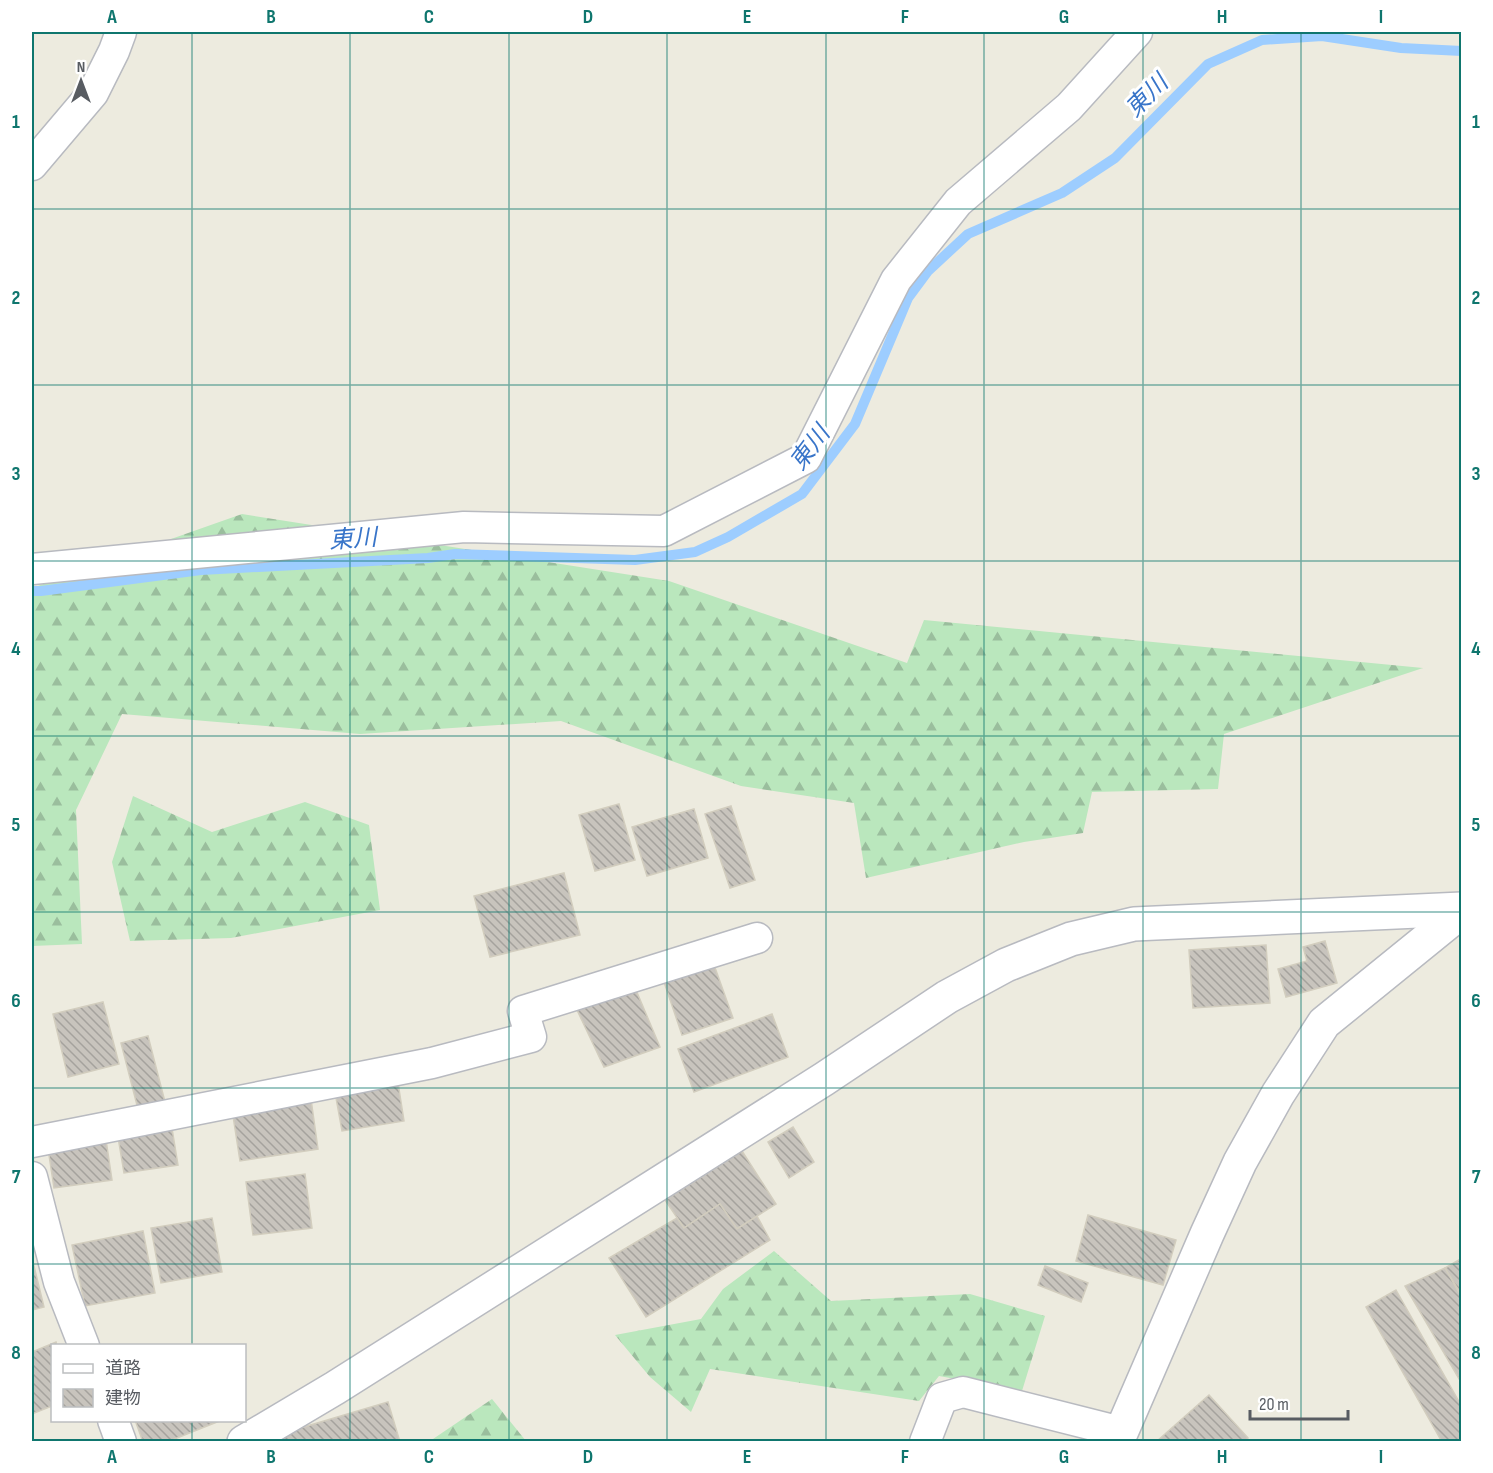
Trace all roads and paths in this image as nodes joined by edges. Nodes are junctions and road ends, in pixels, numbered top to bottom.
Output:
1 (121, 32) edge
2 (1137, 32) edge
3 (32, 165) edge
4 (32, 569) edge
5 (1461, 910) edge
6 (757, 938) dead end
7 (32, 1142) edge
8 (32, 1177) edge
9 (83, 1344) edge
10 (114, 1422) edge
11 (1119, 1437) edge
12 (121, 1442) edge
13 (244, 1442) edge
14 (925, 1442) edge

1 - 3 street
2 - 4 street
5 - 11 street
5 - 13 street
6 - 7 street
8 - 9 street
10 - 12 street
11 - 14 street

